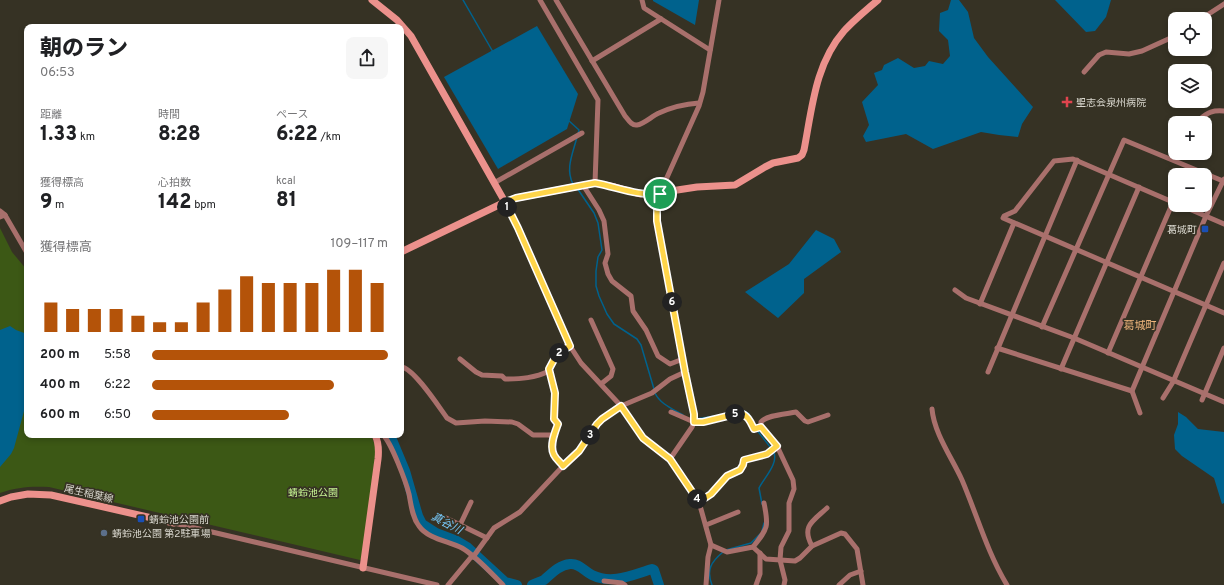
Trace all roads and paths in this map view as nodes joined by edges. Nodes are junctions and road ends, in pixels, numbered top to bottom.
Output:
1 (372, 0) edge
2 (540, 0) edge
3 (556, 0) edge
4 (642, 0) edge
5 (719, 0) edge
6 (878, 0) edge
7 (1224, 4) edge
8 (1212, 12) edge
9 (661, 19) junction
10 (400, 24) edge
11 (404, 28) edge
12 (1168, 39) edge
13 (710, 50) junction
14 (592, 61) junction
15 (1084, 72) dead end
16 (700, 103) junction
17 (1224, 111) edge
18 (1204, 116) edge
19 (582, 133) dead end
20 (1077, 160) junction
21 (1108, 174) junction
22 (1224, 180) edge
23 (494, 182) junction
24 (595, 183) junction
25 (583, 186) junction
26 (1139, 188) junction
27 (660, 194) junction
28 (1168, 200) edge
29 (505, 202) junction
30 (0, 211) edge
31 (1170, 212) edge
32 (1197, 212) edge
33 (2, 216) edge
34 (1206, 216) junction
35 (1014, 223) junction
36 (1224, 224) edge
37 (1045, 236) junction
38 (24, 249) edge
39 (1076, 250) junction
40 (404, 251) edge
41 (1106, 262) junction
42 (1224, 263) edge
43 (1141, 277) junction
44 (954, 290) dead end
45 (1174, 291) junction
46 (980, 304) junction
47 (1206, 305) junction
48 (1224, 313) edge
49 (1012, 316) junction
50 (591, 320) dead end
51 (1042, 327) junction
52 (1074, 338) junction
53 (570, 346) junction
54 (997, 348) junction
55 (1224, 348) edge
56 (1108, 353) junction
57 (460, 359) dead end
58 (683, 359) junction
59 (404, 368) edge
60 (1142, 368) junction
61 (1061, 369) junction
62 (549, 371) junction
63 (685, 372) junction
64 (988, 372) dead end
65 (1173, 382) junction
66 (600, 384) junction
67 (1132, 391) junction
68 (1204, 394) junction
69 (1163, 398) dead end
70 (1202, 400) dead end
71 (1224, 402) edge
72 (621, 406) junction
73 (932, 409) dead end
74 (671, 412) dead end
75 (1140, 413) dead end
76 (828, 415) dead end
77 (694, 422) junction
78 (761, 427) junction
79 (552, 437) junction
80 (376, 438) edge
81 (386, 438) edge
82 (777, 446) junction
83 (670, 459) junction
84 (563, 466) junction
85 (0, 501) edge
86 (471, 502) dead end
87 (699, 502) junction
88 (764, 503) dead end
89 (827, 508) dead end
90 (738, 512) dead end
91 (446, 518) dead end
92 (174, 523) joint
93 (460, 525) junction
94 (706, 525) junction
95 (487, 538) junction
96 (711, 545) junction
97 (812, 546) junction
98 (753, 547) junction
99 (760, 554) junction
100 (472, 556) junction
101 (780, 560) junction
102 (363, 568) junction
103 (861, 571) junction
104 (604, 581) dead end
105 (437, 585) edge
106 (448, 585) edge
107 (503, 585) edge
108 (626, 585) edge
109 (706, 585) edge
110 (756, 585) edge
111 (784, 585) edge
112 (839, 585) edge
113 (863, 585) edge
114 (1007, 585) edge

1 - 10 street
2 - 24 street
3 - 14 street
4 - 9 street
5 - 13 street
6 - 27 street
7 - 8 street
9 - 13 street
9 - 14 street
11 - 23 street
12 - 15 street
13 - 16 street
14 - 16 street
16 - 27 street
17 - 18 street
19 - 23 street
20 - 21 street
20 - 35 street
20 - 37 street
21 - 22 street
21 - 26 street
21 - 39 street
22 - 34 street
23 - 29 street
24 - 25 street
24 - 27 street
25 - 29 street
25 - 58 street
26 - 28 street
26 - 41 street
27 - 58 street
29 - 40 street
29 - 53 street
30 - 33 street
31 - 43 street
32 - 34 street
33 - 38 street
34 - 36 street
34 - 45 street
35 - 37 street
35 - 46 street
37 - 39 street
37 - 49 street
39 - 41 street
39 - 51 street
41 - 43 street
41 - 52 street
42 - 47 street
43 - 45 street
43 - 56 street
44 - 46 street
45 - 47 street
45 - 60 street
46 - 49 street
47 - 48 street
47 - 65 street
49 - 51 street
49 - 54 street
50 - 66 street
51 - 52 street
52 - 56 street
52 - 61 street
53 - 62 street
53 - 66 street
54 - 61 street
54 - 64 street
55 - 68 street
56 - 60 street
57 - 62 street
58 - 63 street
59 - 79 street
60 - 65 street
60 - 67 street
61 - 67 street
62 - 79 street
63 - 72 street
63 - 77 street
65 - 68 street
65 - 69 street
66 - 72 street
67 - 75 street
68 - 70 street
68 - 71 street
72 - 83 street
72 - 84 street
73 - 114 street
74 - 77 street
76 - 78 street
77 - 78 street
77 - 83 street
78 - 82 street
79 - 84 street
80 - 102 street
81 - 100 street
82 - 87 street
82 - 101 street
83 - 87 street
84 - 95 street
85 - 92 street, 尾生稲葉線
86 - 93 street
87 - 94 street
88 - 98 street
89 - 97 street
90 - 94 street
91 - 93 street
92 - 102 street
93 - 95 street
94 - 96 street
95 - 100 street
96 - 98 street
96 - 109 street
97 - 101 street
97 - 103 street
98 - 99 street
99 - 101 street
99 - 110 street
100 - 106 street
100 - 107 street
101 - 111 street
102 - 105 street
103 - 112 street
103 - 113 street
104 - 108 street

